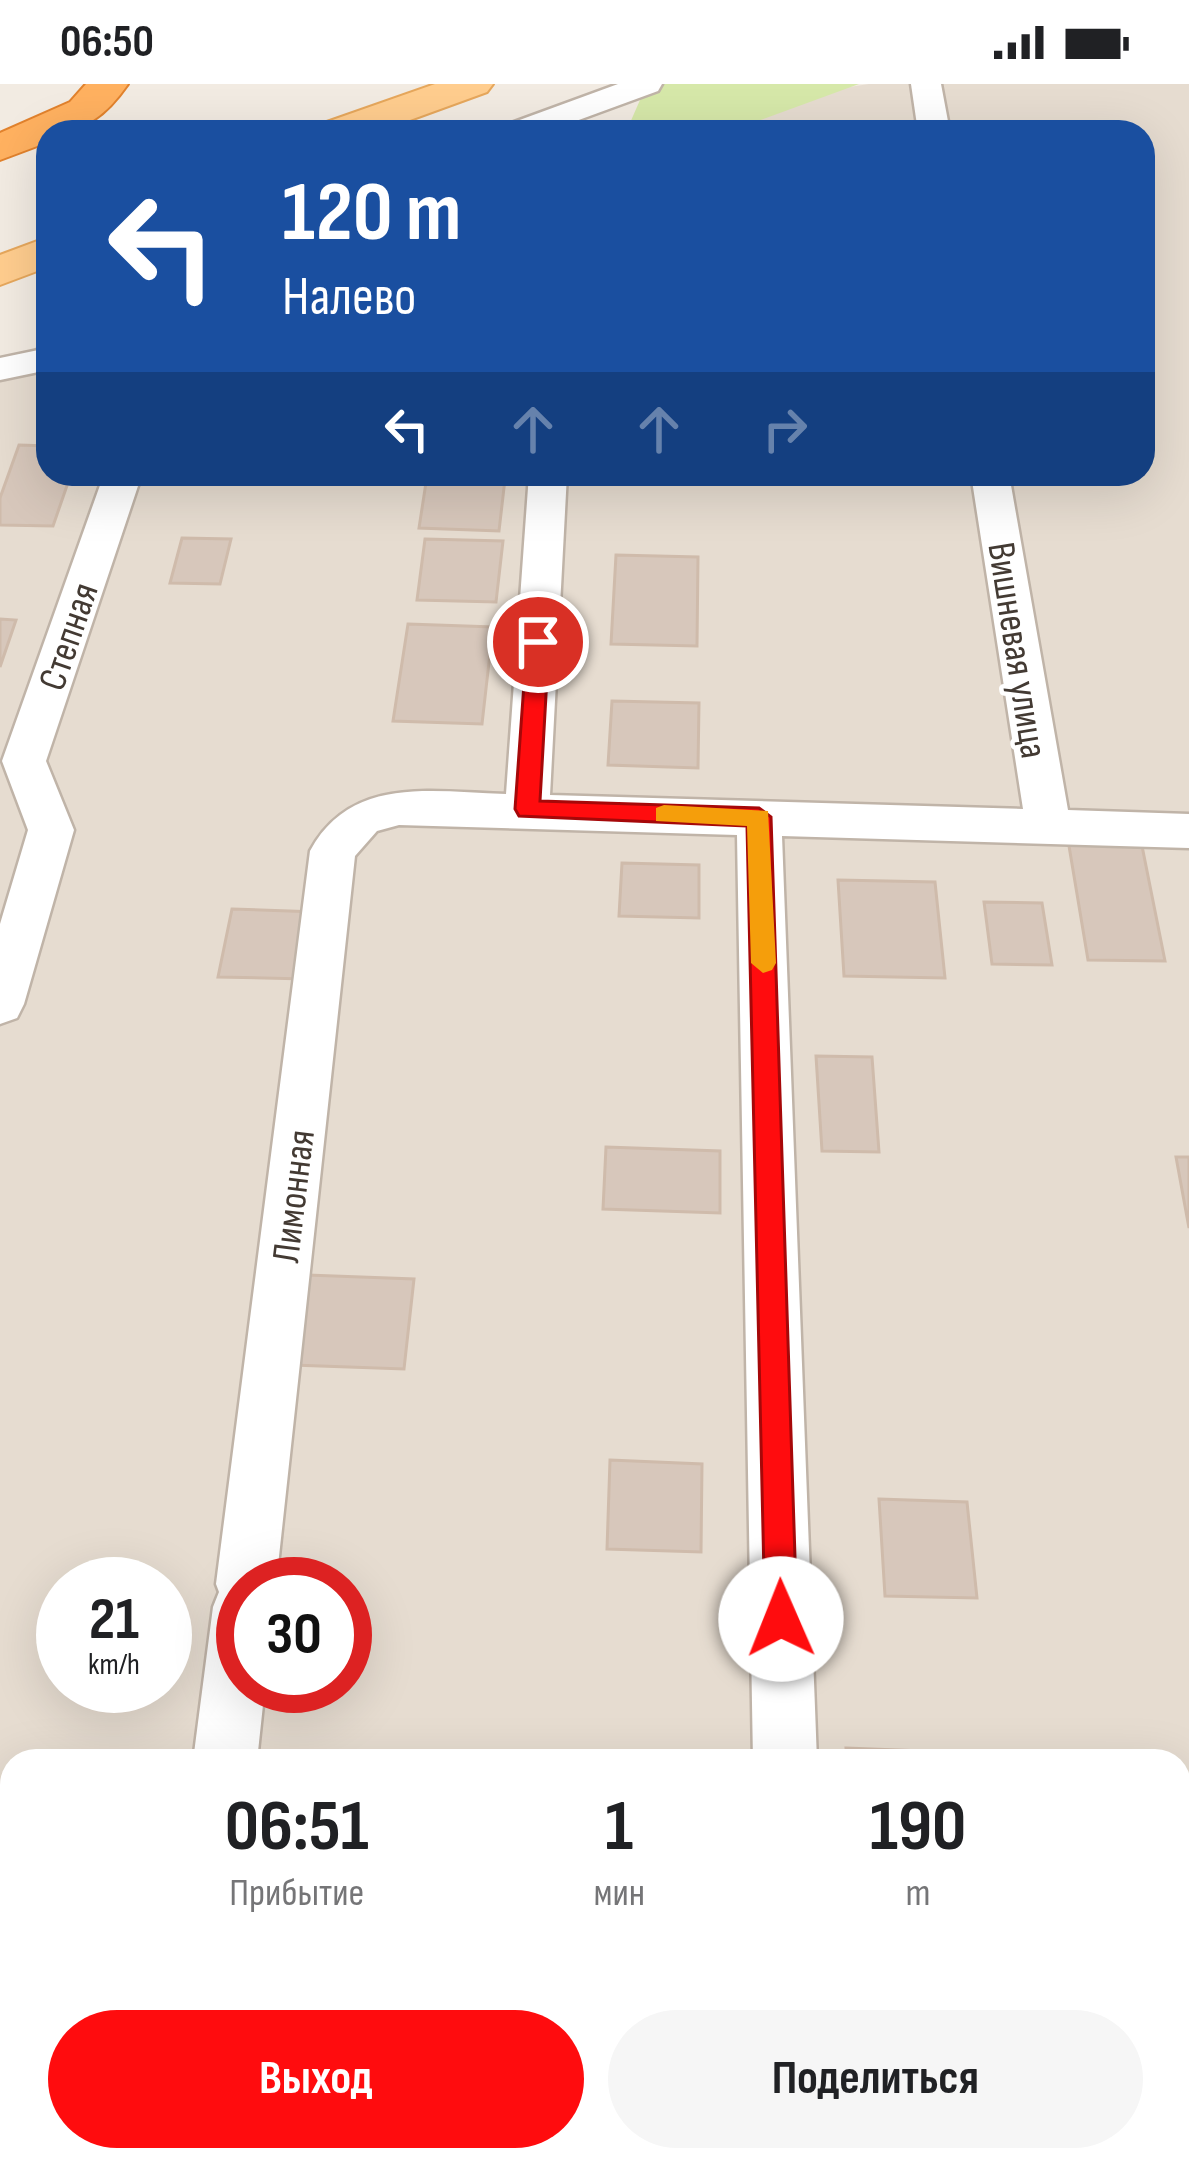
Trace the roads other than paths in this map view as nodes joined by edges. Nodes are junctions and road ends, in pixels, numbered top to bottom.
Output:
1 (108, 84) edge
2 (473, 84) edge
3 (647, 84) edge
4 (926, 84) edge
5 (64, 120) edge
6 (372, 120) edge
7 (574, 120) edge
8 (932, 120) edge
9 (36, 132) edge
10 (0, 148) edge
11 (36, 256) edge
12 (0, 272) edge
13 (36, 361) edge
14 (0, 369) edge
15 (119, 486) edge
16 (547, 486) edge
17 (992, 486) edge
18 (527, 809) junction
19 (759, 817) junction
20 (1048, 826) junction
21 (1189, 831) edge
22 (0, 1004) edge
23 (249, 1557) edge
24 (231, 1713) edge
25 (226, 1749) edge
26 (785, 1749) edge

1 - 5 highway
2 - 6 main road
3 - 7 street
4 - 8 street
9 - 10 highway
11 - 12 main road
13 - 14 street
15 - 22 street, Степная
16 - 18 street
17 - 20 street, Вишневая улица
18 - 19 street
18 - 23 street, Лимонная
19 - 20 street
19 - 26 street
20 - 21 street
24 - 25 street

